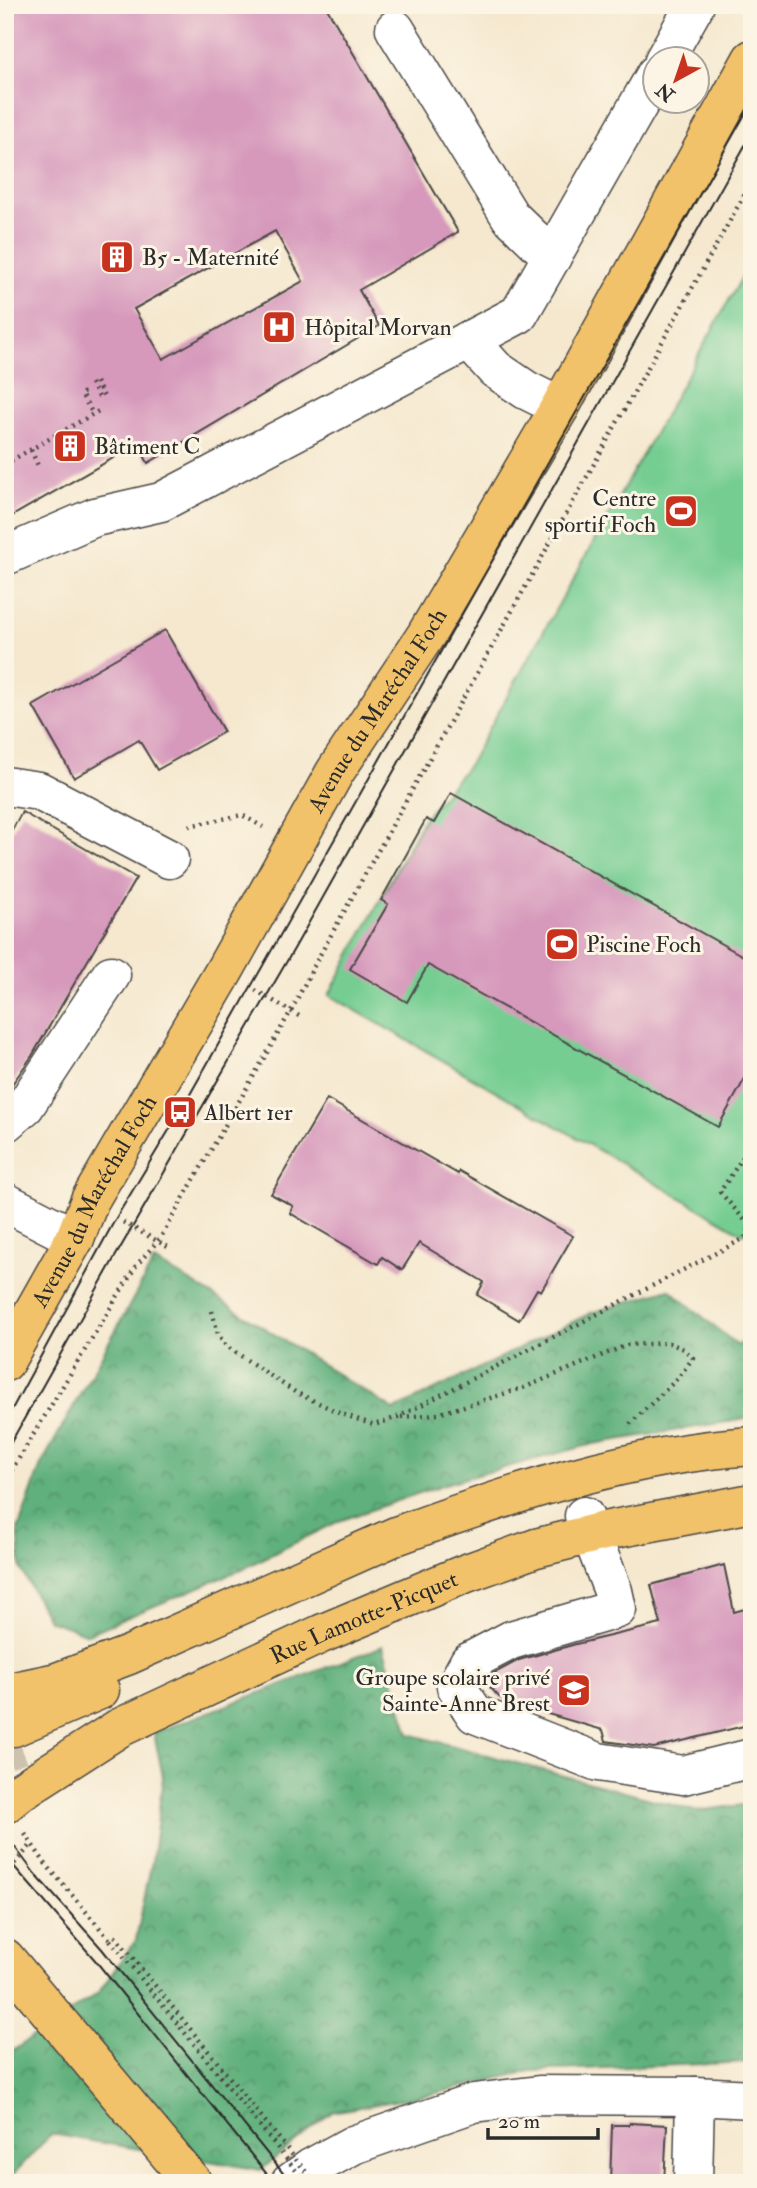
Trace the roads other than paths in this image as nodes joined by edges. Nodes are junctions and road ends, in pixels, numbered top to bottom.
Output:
1 (695, 5) edge
2 (396, 29) dead end
3 (672, 46) edge
4 (752, 60) edge
5 (642, 99) edge
6 (552, 257) junction
7 (470, 340) junction
8 (560, 407) junction
9 (5, 556) edge
10 (5, 786) edge
11 (169, 859) dead end
12 (111, 975) dead end
13 (5, 1123) edge
14 (5, 1202) edge
15 (75, 1238) junction
16 (5, 1362) edge
17 (752, 1446) edge
18 (752, 1468) edge
19 (752, 1491) edge
20 (752, 1503) edge
21 (588, 1525) junction
22 (13, 1721) edge
23 (752, 1758) edge
24 (5, 1804) edge
25 (5, 1958) edge
26 (695, 2096) junction
27 (752, 2099) edge
28 (193, 2183) edge
29 (290, 2183) edge
30 (693, 2183) edge

1 - 3 street
2 - 6 street
4 - 8 main road, Avenue du Maréchal Foch
5 - 6 street
6 - 7 street
7 - 8 street
7 - 9 street
8 - 15 main road, Avenue du Maréchal Foch
10 - 11 street
12 - 13 street
14 - 15 street
15 - 16 main road, Avenue du Maréchal Foch
17 - 22 main road
18 - 22 main road, Rue Lamotte-Picquet
19 - 21 main road, Rue Lamotte-Picquet
20 - 21 main road, Rue Lamotte-Picquet
21 - 22 main road, Rue Lamotte-Picquet
21 - 23 street
21 - 24 main road, Rue Lamotte-Picquet
25 - 28 main road
26 - 27 street
26 - 29 street
26 - 30 street

